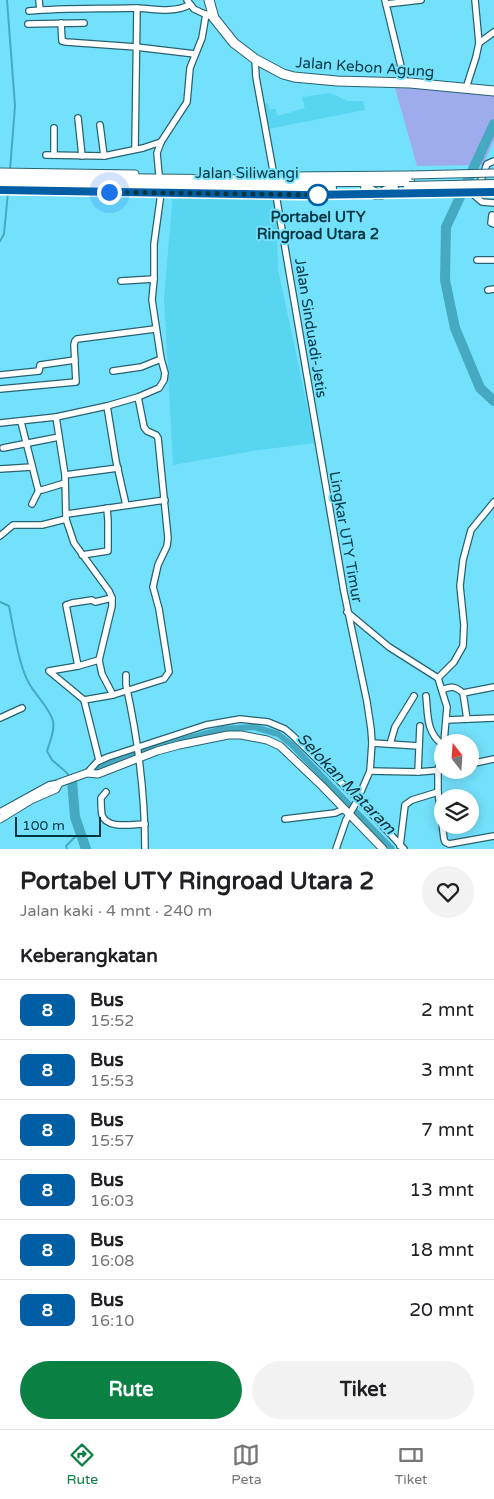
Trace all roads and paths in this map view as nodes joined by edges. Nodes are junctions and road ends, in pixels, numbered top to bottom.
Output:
1 (39, 0) edge
2 (129, 0) edge
3 (209, 0) edge
4 (421, 0) edge
5 (475, 0) edge
6 (188, 2) edge
7 (386, 2) edge
8 (129, 8) junction
9 (137, 8) junction
10 (40, 10) junction
11 (29, 11) dead end
12 (210, 16) junction
13 (84, 23) dead end
14 (28, 24) dead end
15 (60, 24) junction
16 (494, 32) edge
17 (479, 43) junction
18 (136, 47) junction
19 (195, 54) junction
20 (255, 59) junction
21 (405, 83) junction
22 (466, 88) junction
23 (494, 91) edge
24 (78, 118) dead end
25 (100, 125) dead end
26 (54, 128) dead end
27 (161, 142) junction
28 (136, 150) junction
29 (46, 155) dead end
30 (54, 155) junction
31 (82, 156) junction
32 (104, 156) junction
33 (494, 161) edge
34 (0, 172) edge
35 (494, 173) edge
36 (159, 174) junction
37 (274, 176) junction
38 (0, 178) edge
39 (382, 178) junction
40 (494, 179) edge
41 (32, 182) junction
42 (410, 184) junction
43 (0, 185) edge
44 (494, 185) edge
45 (366, 188) junction
46 (393, 188) junction
47 (0, 190) edge
48 (494, 192) edge
49 (161, 193) junction
50 (379, 194) junction
51 (276, 195) junction
52 (494, 203) edge
53 (492, 215) dead end
54 (494, 224) edge
55 (477, 260) dead end
56 (494, 260) edge
57 (154, 279) junction
58 (121, 281) dead end
59 (156, 329) junction
60 (161, 359) junction
61 (75, 360) junction
62 (113, 371) dead end
63 (0, 375) edge
64 (0, 389) edge
65 (138, 397) junction
66 (107, 406) junction
67 (56, 417) junction
68 (21, 422) junction
69 (0, 423) edge
70 (59, 437) junction
71 (26, 443) junction
72 (3, 448) dead end
73 (321, 466) joint
74 (32, 467) junction
75 (118, 468) junction
76 (0, 469) edge
77 (65, 475) junction
78 (65, 483) junction
79 (40, 490) junction
80 (165, 500) junction
81 (494, 502) edge
82 (32, 504) dead end
83 (126, 505) junction
84 (107, 508) junction
85 (492, 509) edge
86 (66, 516) junction
87 (0, 536) edge
88 (82, 555) junction
89 (112, 598) junction
90 (347, 612) junction
91 (99, 660) junction
92 (78, 666) junction
93 (126, 675) dead end
94 (438, 678) junction
95 (494, 687) edge
96 (442, 690) junction
97 (127, 692) junction
98 (464, 693) junction
99 (113, 695) junction
100 (414, 696) dead end
101 (426, 696) dead end
102 (84, 700) junction
103 (22, 708) dead end
104 (0, 718) edge
105 (494, 718) edge
106 (467, 719) junction
107 (447, 720) junction
108 (420, 726) dead end
109 (445, 734) edge
110 (434, 736) edge
111 (372, 743) junction
112 (390, 744) junction
113 (138, 746) junction
114 (419, 746) junction
115 (139, 757) junction
116 (494, 759) edge
117 (99, 760) junction
118 (479, 762) edge
119 (370, 771) junction
120 (434, 771) edge
121 (418, 772) junction
122 (85, 774) junction
123 (59, 785) junction
124 (106, 792) dead end
125 (434, 793) edge
126 (357, 801) junction
127 (0, 812) edge
128 (348, 812) junction
129 (0, 819) edge
130 (285, 819) dead end
131 (145, 824) junction
132 (443, 834) edge
133 (494, 836) edge
134 (401, 847) edge
135 (145, 849) edge
136 (336, 849) edge
137 (383, 849) edge

1 - 10 street
2 - 8 street
3 - 12 main road, Jalan Kebon Agung
4 - 7 street
5 - 17 street
6 - 9 street
6 - 12 street
7 - 21 street
8 - 9 street
8 - 10 street
9 - 18 street
10 - 11 street
12 - 19 street
12 - 20 main road, Jalan Kebon Agung
13 - 15 street
14 - 15 street
15 - 18 street
16 - 17 street
17 - 22 street
18 - 19 street
18 - 28 street
19 - 27 street
20 - 21 main road, Jalan Kebon Agung
20 - 37 street
21 - 22 main road, Jalan Kebon Agung
22 - 23 main road, Jalan Kebon Agung
24 - 31 street
25 - 32 street
26 - 30 street
27 - 28 street
27 - 36 street
28 - 32 street
29 - 30 street
30 - 31 street
31 - 32 street
33 - 52 street
34 - 41 street
35 - 42 street, bridge
36 - 37 street
36 - 41 street
37 - 39 street
38 - 41 highway, Jalan Siliwangi
39 - 41 highway, Jalan Siliwangi
39 - 42 highway, Jalan Siliwangi
40 - 42 highway, Jalan Siliwangi
41 - 43 highway, Jalan Siliwangi
41 - 45 highway, Jalan Siliwangi
41 - 47 street
41 - 49 street
42 - 44 highway, Jalan Siliwangi, bridge
42 - 46 highway, Jalan Siliwangi
42 - 48 street, bridge
42 - 50 street
45 - 46 highway, Jalan Siliwangi
45 - 50 highway
46 - 50 highway
49 - 51 street
49 - 57 street
50 - 51 street
51 - 73 street, Jalan Sinduadi-Jetis
53 - 54 street
55 - 56 street
57 - 58 street
57 - 59 street
59 - 60 street
59 - 61 street
60 - 62 street
60 - 65 street
61 - 63 street
61 - 64 street
65 - 66 street
65 - 80 street
66 - 67 street
66 - 75 street
67 - 68 street
67 - 70 street
68 - 69 street
68 - 71 street
70 - 71 street
70 - 77 street
71 - 72 street
71 - 74 street
73 - 90 street, Lingkar UTY Timur
74 - 76 street
74 - 79 street
75 - 77 street
75 - 83 street
77 - 78 street
78 - 79 street
78 - 86 street
79 - 82 street
80 - 83 street
80 - 97 street
81 - 85 street
83 - 84 street
84 - 86 street
84 - 88 street
85 - 94 street
86 - 87 street
86 - 88 street
88 - 89 street
89 - 91 street
89 - 92 street
90 - 94 street, Lingkar UTY Timur
90 - 111 street, Lingkar UTY Timur
91 - 92 street
91 - 99 street
92 - 102 street
93 - 97 street
94 - 96 street
95 - 98 street
96 - 98 street
96 - 107 street
97 - 99 street
97 - 113 street
98 - 106 street
99 - 102 street
100 - 112 street
101 - 110 street
102 - 117 street
103 - 104 street
105 - 106 street
106 - 107 street
107 - 109 street
108 - 114 street
111 - 112 street
111 - 119 street, Lingkar UTY Timur
112 - 114 street
113 - 115 street
113 - 117 street
113 - 126 street
114 - 121 street
115 - 122 street
115 - 128 street
115 - 131 street
116 - 118 street
117 - 122 street
119 - 121 street
119 - 126 street, Lingkar UTY Timur
120 - 121 street
122 - 123 street
123 - 127 street
123 - 129 street
124 - 131 street
125 - 134 street
126 - 128 street, Lingkar UTY Timur
126 - 134 street
128 - 130 street
128 - 136 street, Lingkar UTY Timur
128 - 137 street
131 - 135 street
132 - 133 street

